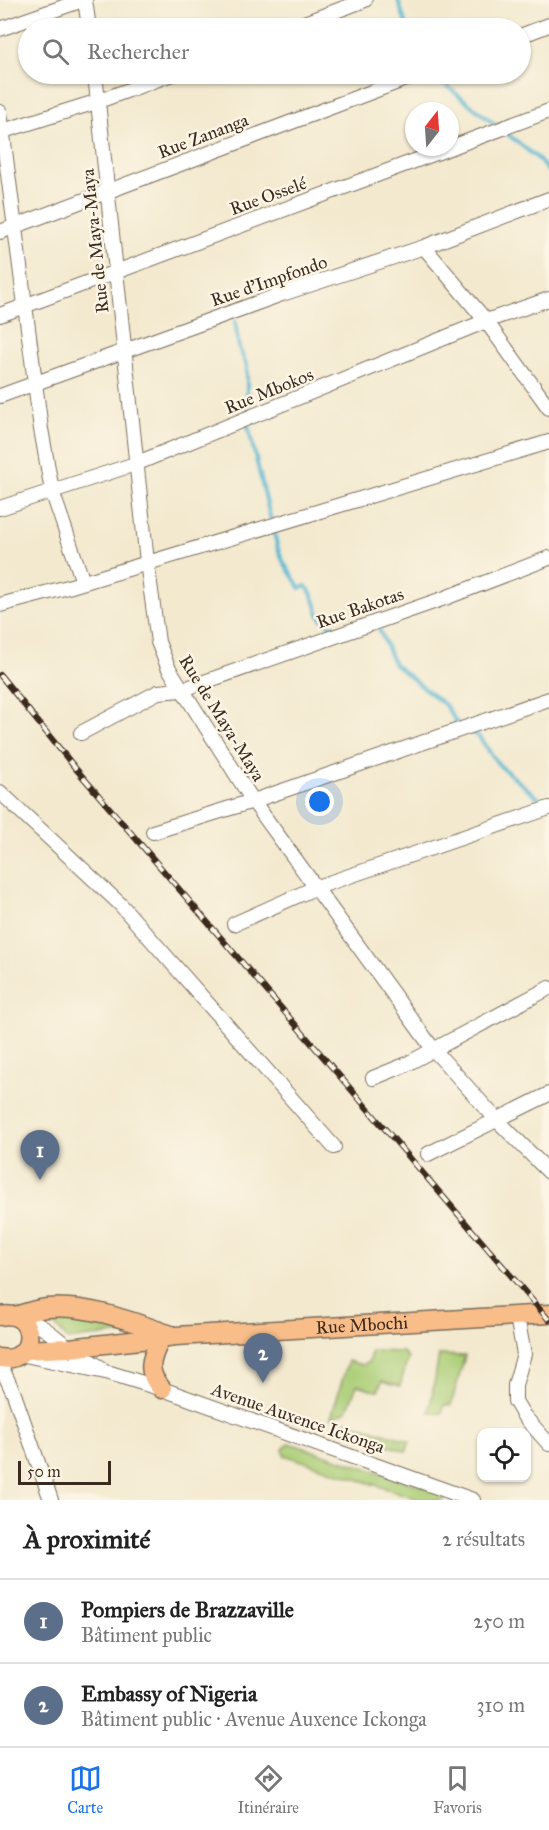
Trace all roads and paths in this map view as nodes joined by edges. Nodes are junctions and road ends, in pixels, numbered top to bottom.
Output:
1 (84, 0) edge
2 (365, 0) edge
3 (32, 18) edge
4 (87, 18) edge
5 (317, 18) edge
6 (18, 23) edge
7 (549, 25) edge
8 (0, 29) edge
9 (531, 32) edge
10 (96, 84) edge
11 (145, 84) edge
12 (392, 84) edge
13 (99, 101) junction
14 (549, 111) edge
15 (0, 112) edge
16 (2, 131) edge
17 (108, 191) junction
18 (549, 199) edge
19 (15, 228) junction
20 (0, 232) edge
21 (424, 247) junction
22 (118, 271) junction
23 (549, 299) edge
24 (24, 305) junction
25 (0, 315) edge
26 (486, 321) junction
27 (124, 351) junction
28 (35, 382) junction
29 (0, 396) edge
30 (549, 408) edge
31 (549, 442) edge
32 (135, 464) junction
33 (52, 491) junction
34 (0, 508) edge
35 (549, 558) edge
36 (147, 562) junction
37 (83, 582) junction
38 (0, 605) edge
39 (181, 690) junction
40 (549, 699) edge
41 (81, 733) dead end
42 (0, 792) edge
43 (253, 801) junction
44 (549, 808) edge
45 (153, 832) dead end
46 (317, 887) junction
47 (234, 924) dead end
48 (549, 988) edge
49 (433, 1049) junction
50 (373, 1078) dead end
51 (549, 1094) edge
52 (497, 1120) junction
53 (334, 1147) dead end
54 (428, 1154) dead end
55 (549, 1172) edge
56 (549, 1314) edge
57 (9, 1315) edge
58 (517, 1317) junction
59 (168, 1337) junction
60 (69, 1348) junction
61 (12, 1357) edge
62 (110, 1373) junction
63 (162, 1389) junction
64 (549, 1444) edge
65 (51, 1500) edge
66 (473, 1500) edge

1 - 3 street
1 - 4 street
2 - 5 street
6 - 8 street
7 - 9 street
10 - 13 street, Rue de Maya-Maya
11 - 13 street
12 - 17 street, Rue Zananga
13 - 16 street
13 - 17 street, Rue de Maya-Maya
14 - 22 street, Rue Osselé
15 - 16 street
16 - 19 street
17 - 19 street, Rue Zananga
17 - 22 street, Rue de Maya-Maya
18 - 21 street, Rue d'Impfondo
19 - 20 street, Rue Zananga
19 - 24 street
21 - 26 street
21 - 27 street, Rue d'Impfondo
22 - 24 street, Rue Osselé
22 - 27 street, Rue de Maya-Maya
23 - 26 street, Rue Mbokos
24 - 25 street, Rue Osselé
24 - 28 street
26 - 30 street
26 - 32 street, Rue Mbokos
27 - 28 street, Rue d'Impfondo
27 - 32 street, Rue de Maya-Maya
28 - 29 street, Rue d'Impfondo
28 - 33 street
31 - 36 street
32 - 33 street, Rue Mbokos
32 - 36 street, Rue de Maya-Maya
33 - 34 street, Rue Mbokos
33 - 37 street
35 - 39 street, Rue Bakotas
36 - 37 street
36 - 39 street, Rue de Maya-Maya
37 - 38 street
39 - 41 street, Rue Bakotas
39 - 43 street, Rue de Maya-Maya
40 - 43 street
42 - 53 street
43 - 45 street
43 - 46 street, Rue de Maya-Maya
44 - 46 street
46 - 47 street
46 - 49 street, Rue de Maya-Maya
48 - 49 street
49 - 50 street
49 - 52 street, Rue de Maya-Maya
51 - 52 street
52 - 54 street
52 - 55 street, Rue de Maya-Maya
56 - 58 main road, Rue Mbochi
57 - 59 main road, Rue Mbochi
57 - 60 street, Avenue Auxence Ickonga
57 - 61 main road
58 - 59 main road, Rue Mbochi
58 - 64 street
59 - 60 main road, Rue Mbochi
59 - 63 main road
60 - 61 main road, Rue Mbochi
60 - 62 street, Avenue Auxence Ickonga
61 - 62 street, Avenue Auxence Ickonga
61 - 65 street
62 - 63 street, Avenue Auxence Ickonga
63 - 66 street, Avenue Auxence Ickonga

